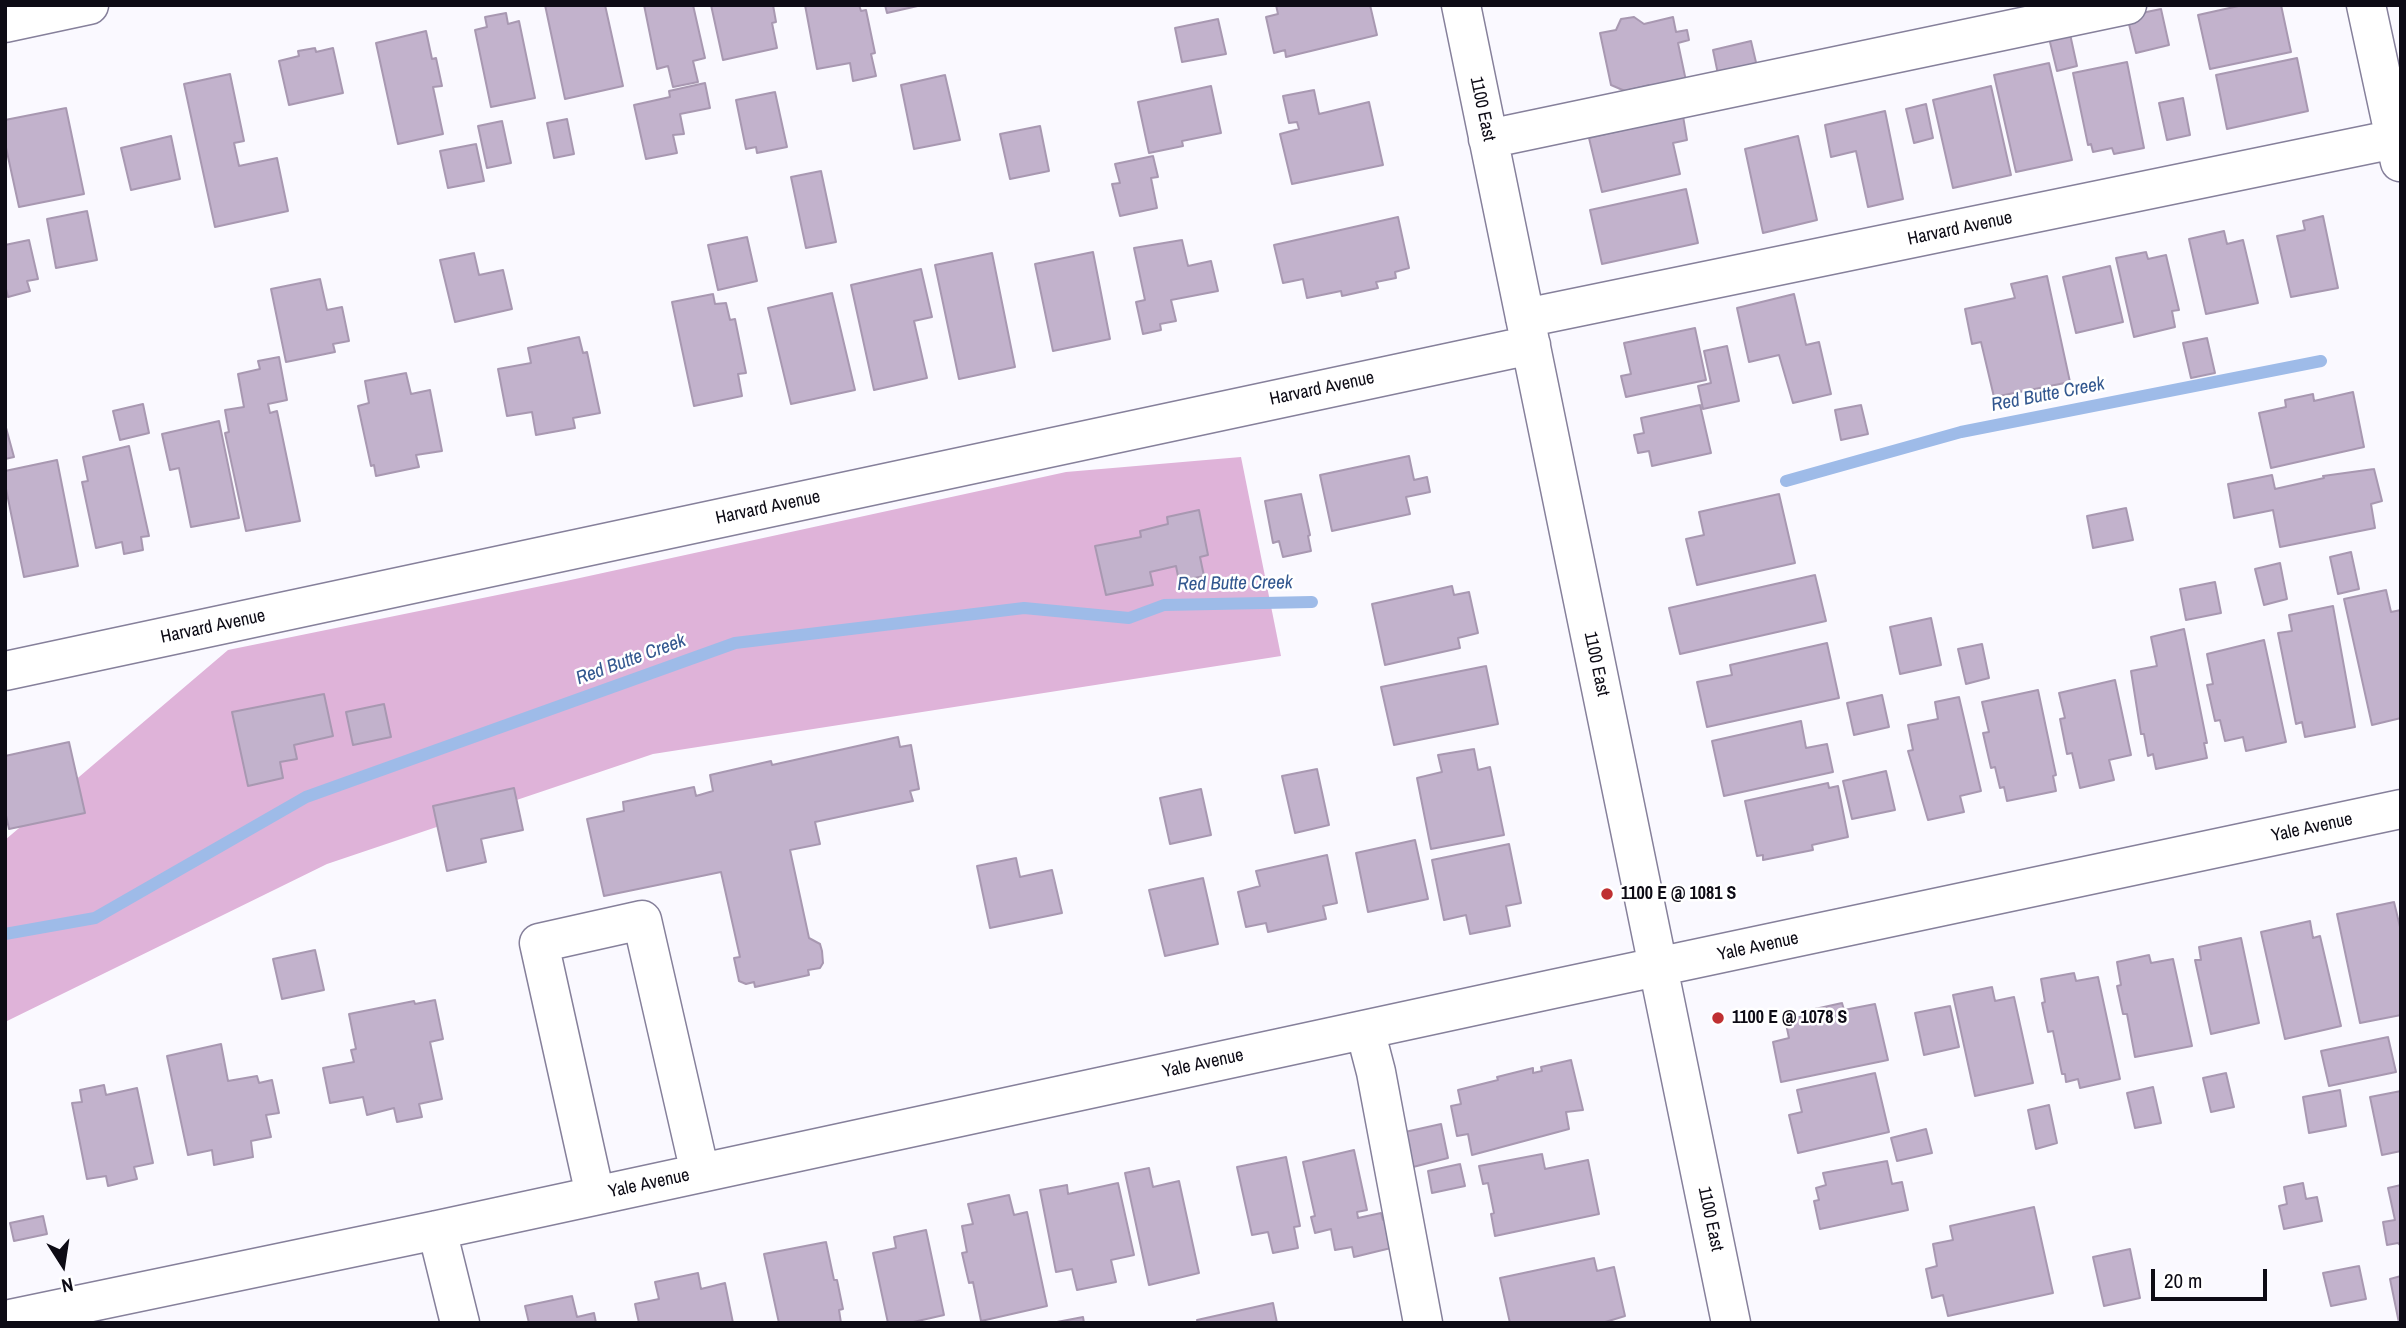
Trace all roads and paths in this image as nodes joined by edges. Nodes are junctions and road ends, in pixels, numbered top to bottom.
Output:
1 (89, 5) edge
2 (1461, 5) edge
3 (2127, 5) edge
4 (2366, 5) edge
5 (5, 23) edge
6 (1488, 139) junction
7 (2398, 152) edge
8 (1528, 332) junction
9 (5, 671) edge
10 (2401, 810) edge
11 (1658, 967) junction
12 (1365, 1030) junction
13 (700, 1173) junction
14 (595, 1195) junction
15 (437, 1230) junction
16 (5, 1320) edge
17 (460, 1323) edge
18 (1423, 1323) edge
19 (1731, 1323) edge

1 - 5 street
2 - 6 street, 1100 East
3 - 6 street
4 - 7 street
6 - 8 street, 1100 East
7 - 8 street, Harvard Avenue
8 - 9 street, Harvard Avenue
8 - 11 street, 1100 East
10 - 11 street, Yale Avenue
11 - 12 street, Yale Avenue
11 - 19 street, 1100 East
12 - 13 street, Yale Avenue
12 - 18 street
13 - 14 street, Yale Avenue
13 - 14 street
14 - 15 street, Yale Avenue
15 - 16 street, Yale Avenue
15 - 17 street

